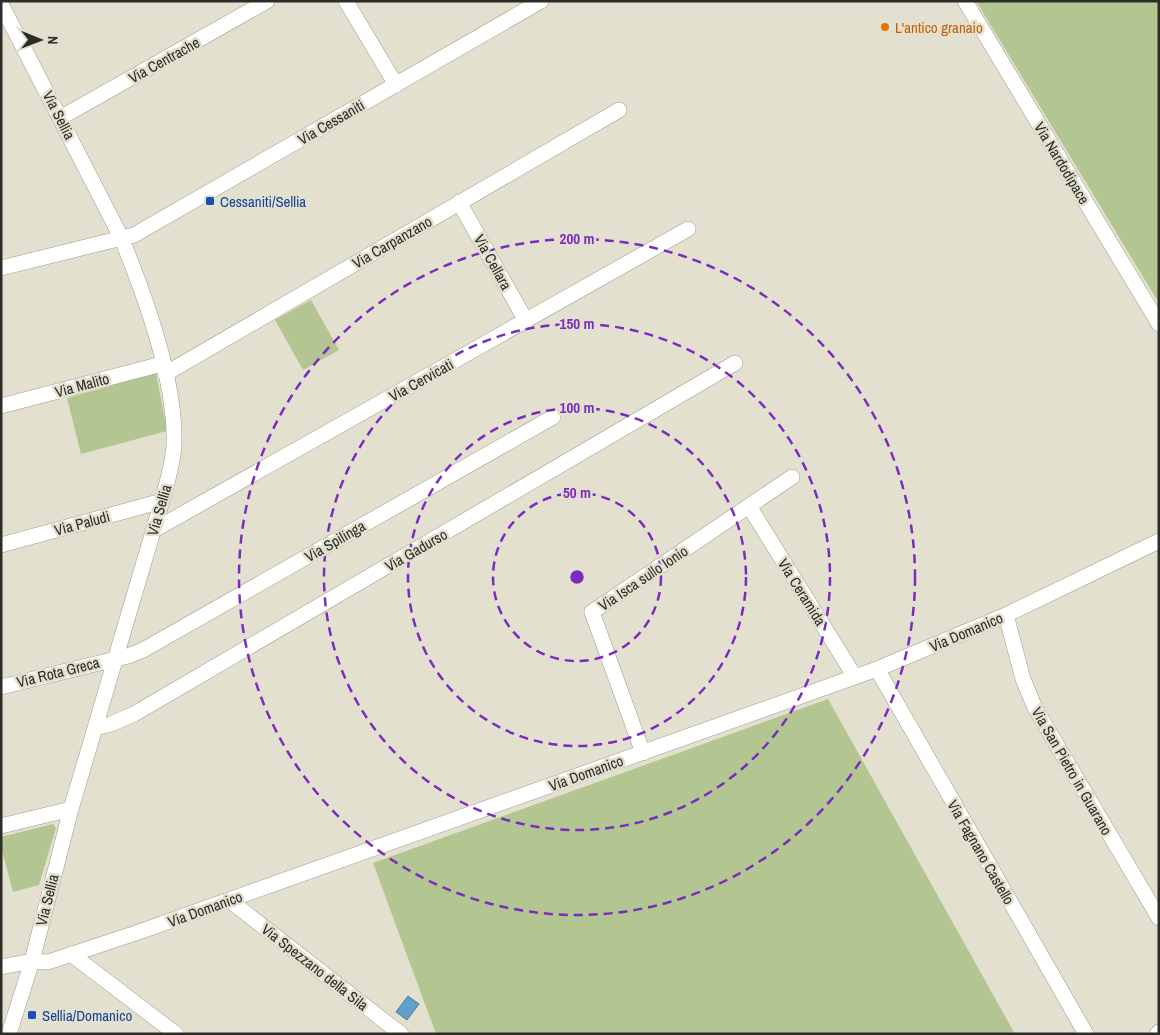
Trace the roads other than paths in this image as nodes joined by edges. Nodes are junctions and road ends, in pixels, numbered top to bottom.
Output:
1 (267, 1) edge
2 (346, 1) edge
3 (541, 1) edge
4 (964, 1) edge
5 (2, 2) edge
6 (7, 30) edge
7 (396, 85) junction
8 (620, 110) dead end
9 (60, 118) junction
10 (459, 202) junction
11 (688, 229) dead end
12 (121, 237) junction
13 (1, 268) edge
14 (526, 321) junction
15 (1159, 324) edge
16 (735, 363) dead end
17 (163, 369) junction
18 (1, 406) edge
19 (553, 417) dead end
20 (792, 477) dead end
21 (162, 501) junction
22 (749, 506) junction
23 (154, 530) junction
24 (1159, 541) edge
25 (1, 545) edge
26 (1006, 615) junction
27 (115, 658) junction
28 (877, 669) junction
29 (855, 677) junction
30 (1, 686) edge
31 (95, 728) junction
32 (643, 753) junction
33 (70, 809) junction
34 (1, 826) edge
35 (229, 900) junction
36 (1159, 918) edge
37 (71, 954) junction
38 (32, 961) junction
39 (1, 967) edge
40 (9, 1034) edge
41 (176, 1034) edge
42 (402, 1034) edge
43 (1086, 1034) edge

1 - 9 street, Via Centrache
2 - 7 street
3 - 7 street, Via Cessaniti
4 - 15 street, Via Nardodipace
5 - 6 street, Via Sellia
6 - 9 street, Via Sellia
7 - 12 street, Via Cessaniti
8 - 10 street, Via Carpanzano
9 - 12 street, Via Sellia
10 - 14 street, Via Cellara
10 - 17 street, Via Carpanzano
11 - 14 street, Via Cervicati
12 - 13 street, Via Cessaniti
12 - 17 street, Via Sellia
14 - 23 street, Via Cervicati
16 - 31 street, Via Gadurso
17 - 18 street, Via Malito
17 - 21 street, Via Sellia
19 - 27 street, Via Spilinga
20 - 22 street, Via Isca sullo Ionio
21 - 23 street, Via Sellia
21 - 25 street, Via Paludi
22 - 29 street, Via Ceramida
22 - 32 street, Via Isca sullo Ionio
23 - 27 street, Via Sellia
24 - 26 street, Via Domanico
26 - 28 street, Via Domanico
26 - 36 street, Via San Pietro in Guarano
27 - 30 street, Via Rota Greca
27 - 31 street, Via Sellia
28 - 29 street, Via Domanico
28 - 43 street, Via Fagnano Castello
29 - 32 street, Via Domanico
31 - 33 street, Via Sellia
32 - 35 street, Via Domanico
33 - 34 street
33 - 38 street, Via Sellia
35 - 37 street, Via Domanico
35 - 42 street, Via Spezzano della Sila
37 - 38 street, Via Domanico
37 - 41 street
38 - 39 street, Via Domanico
38 - 40 street, Via Sellia

